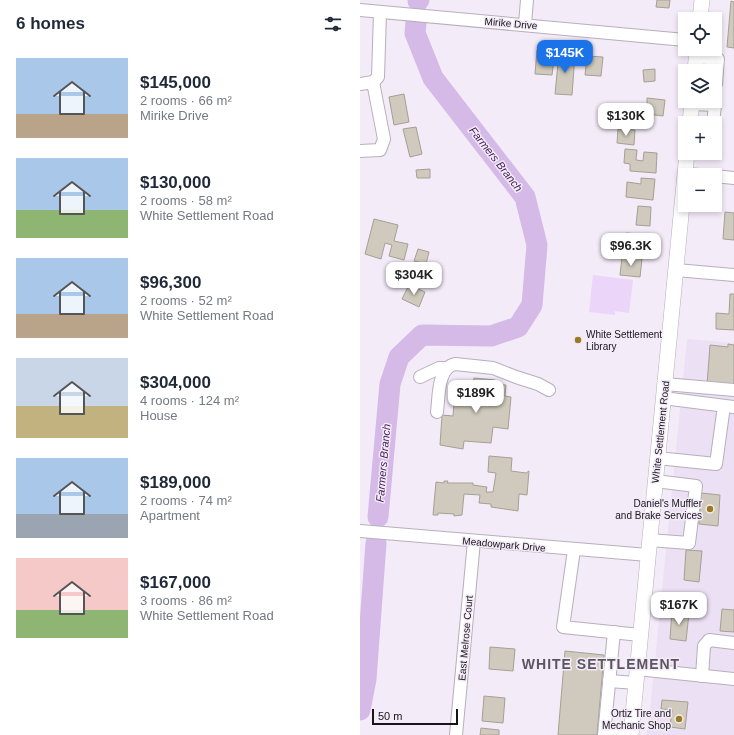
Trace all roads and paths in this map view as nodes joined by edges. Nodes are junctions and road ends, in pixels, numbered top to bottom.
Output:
1 (527, 0) edge
2 (702, 0) edge
3 (360, 10) edge
4 (380, 12) junction
5 (701, 12) edge
6 (524, 24) junction
7 (678, 39) edge
8 (696, 59) edge
9 (718, 64) edge
10 (373, 82) junction
11 (360, 84) edge
12 (360, 151) edge
13 (722, 177) edge
14 (734, 178) edge
15 (681, 212) edge
16 (676, 270) junction
17 (734, 275) edge
18 (447, 368) junction
19 (420, 377) dead end
20 (549, 390) dead end
21 (734, 390) edge
22 (664, 391) junction
23 (729, 406) edge
24 (438, 412) dead end
25 (657, 458) junction
26 (655, 481) junction
27 (360, 531) edge
28 (650, 540) junction
29 (474, 541) junction
30 (574, 550) junction
31 (648, 555) junction
32 (614, 632) junction
33 (640, 635) junction
34 (734, 642) edge
35 (636, 676) junction
36 (702, 676) junction
37 (734, 679) edge
38 (609, 681) junction
39 (604, 732) edge
40 (631, 733) edge
41 (456, 735) edge

1 - 6 street
2 - 5 main road
3 - 4 street, Mirike Drive
4 - 6 street, Mirike Drive
4 - 10 street
6 - 7 street, Mirike Drive
8 - 9 street
10 - 11 street
10 - 12 street
13 - 14 street
15 - 16 main road, White Settlement Road
16 - 17 street
16 - 22 main road, White Settlement Road
18 - 19 street
18 - 20 street
18 - 24 street
21 - 22 street
22 - 23 street
22 - 25 main road, White Settlement Road
23 - 25 street
25 - 26 main road, White Settlement Road
26 - 28 main road, White Settlement Road
26 - 28 street
27 - 29 street, Meadowpark Drive
28 - 31 main road, White Settlement Road
29 - 30 street, Meadowpark Drive
29 - 41 street, East Melrose Court
30 - 31 street, Meadowpark Drive
30 - 32 street
31 - 33 main road, White Settlement Road
32 - 33 street
32 - 38 street
33 - 35 main road, White Settlement Road
34 - 36 street
35 - 36 street
35 - 38 street
35 - 40 main road, White Settlement Road
36 - 37 street
38 - 39 street
39 - 40 street

